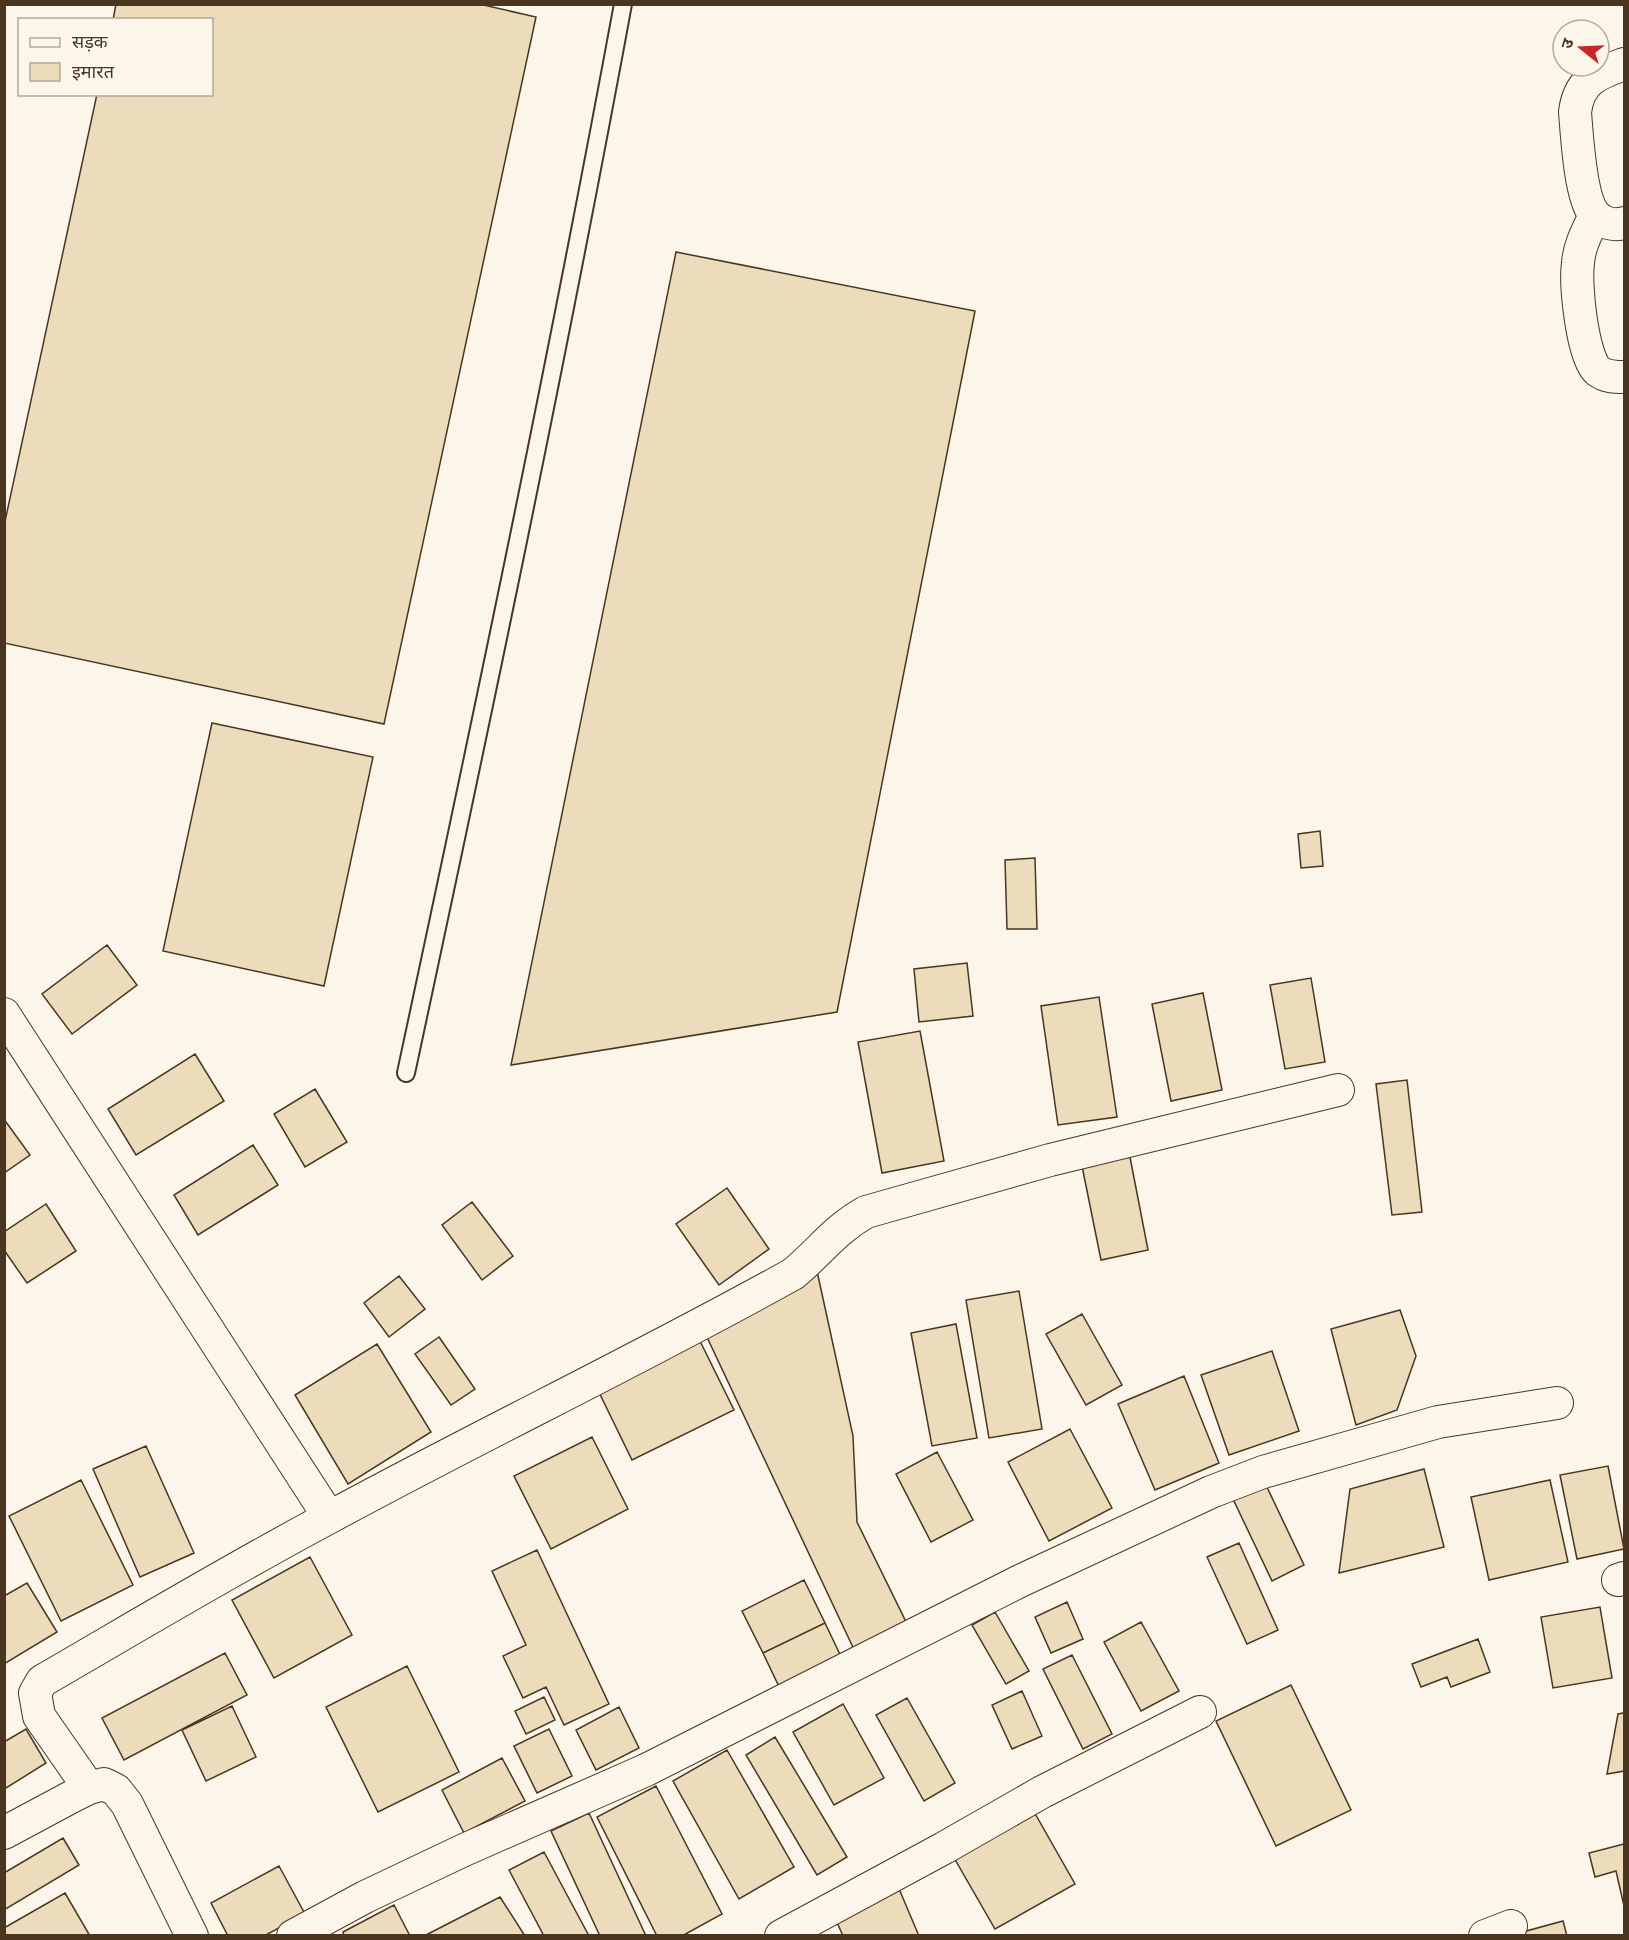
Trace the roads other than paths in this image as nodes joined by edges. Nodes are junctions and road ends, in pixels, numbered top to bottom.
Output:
1 (623, 4) edge
2 (1624, 64) edge
3 (1595, 215) junction
4 (1624, 223) edge
5 (1624, 377) edge
6 (4, 1014) edge
7 (406, 1073) dead end
8 (1338, 1090) dead end
9 (1557, 1403) dead end
10 (329, 1517) junction
11 (1200, 1712) dead end
12 (89, 1788) junction
13 (4, 1833) edge
14 (192, 1935) edge
15 (293, 1935) edge
16 (781, 1935) edge

1 - 7 lane
2 - 3 street
3 - 4 street
3 - 5 street
6 - 10 street
8 - 10 street
9 - 15 street
10 - 12 street
11 - 16 street
12 - 13 street
12 - 14 street

